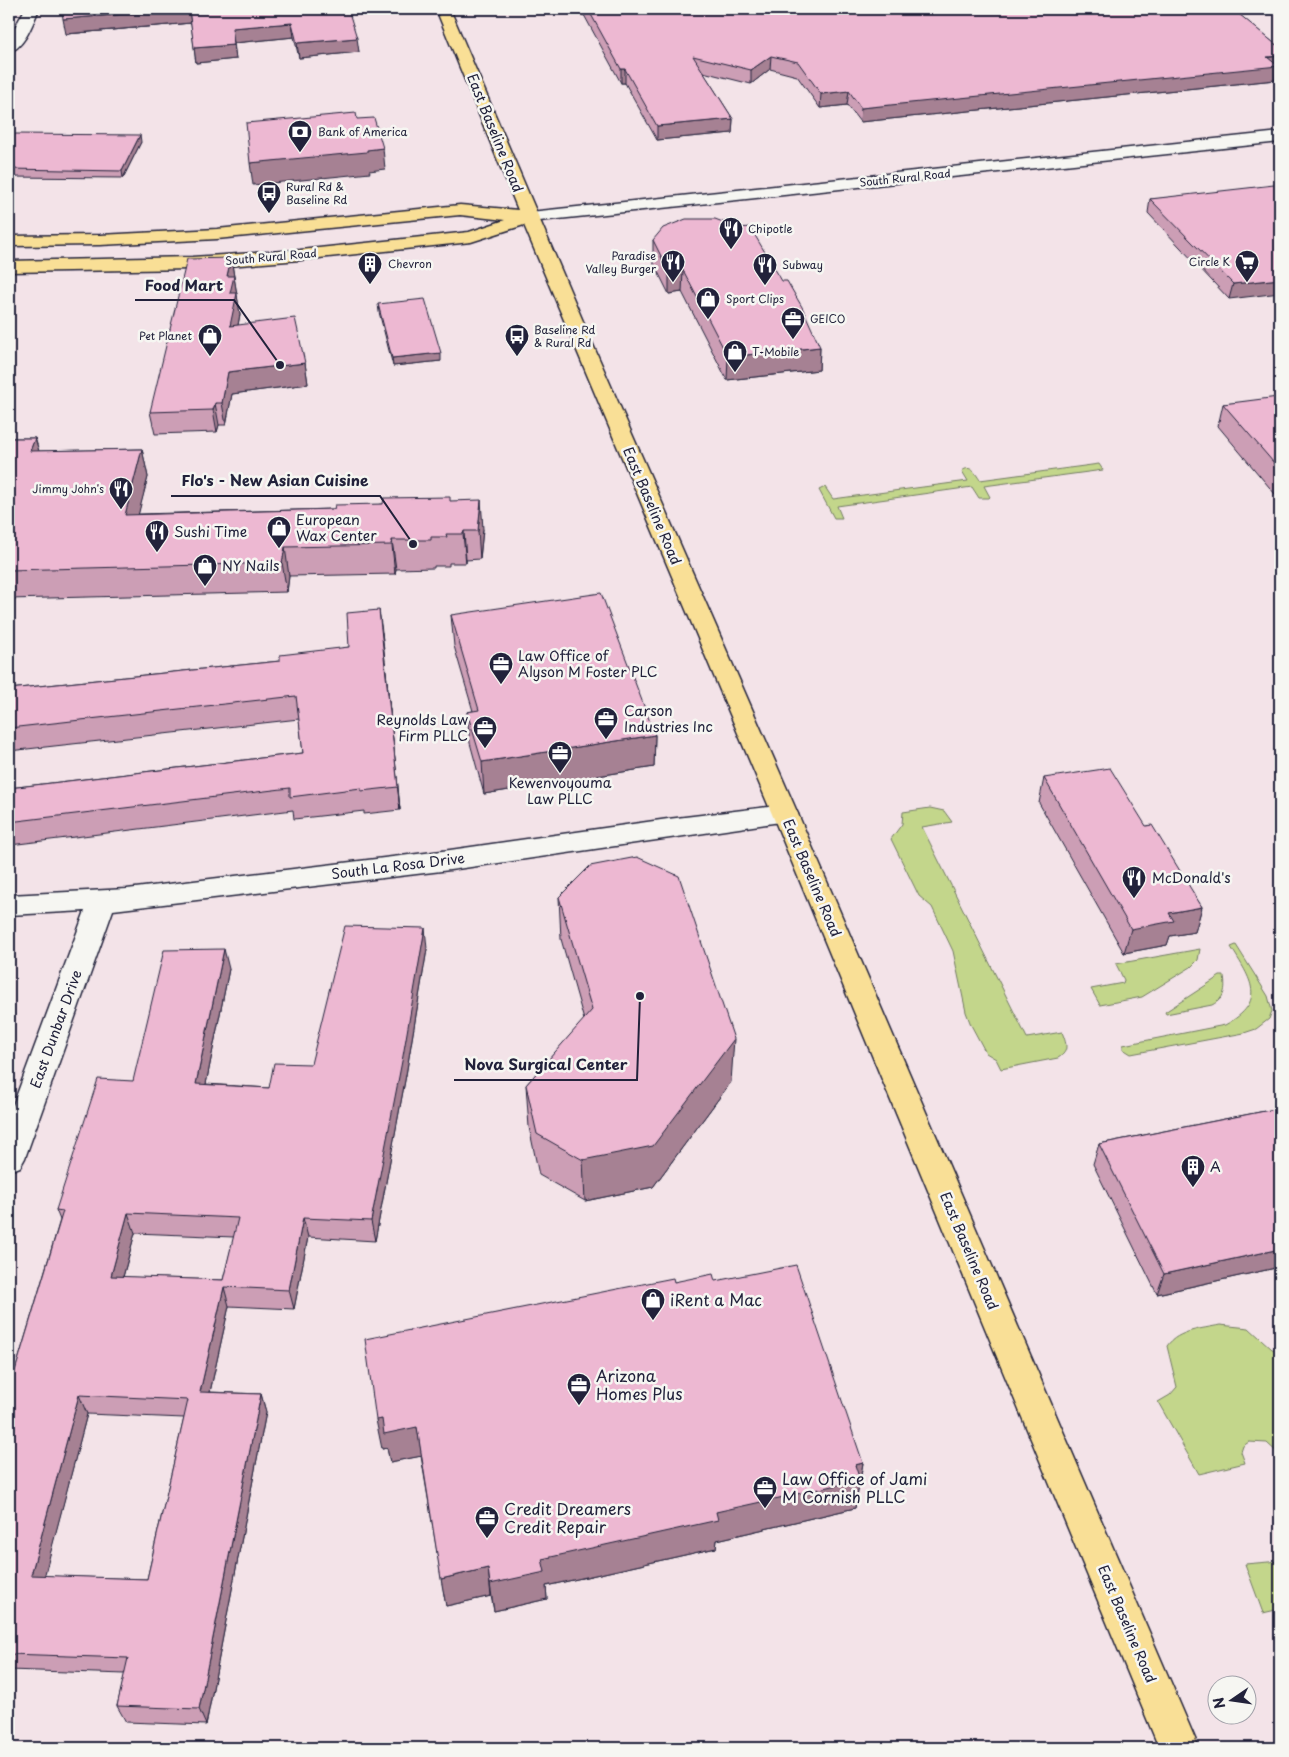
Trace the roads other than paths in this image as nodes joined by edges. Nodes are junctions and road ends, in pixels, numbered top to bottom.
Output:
1 (32, 9) edge
2 (443, 9) edge
3 (9, 47) edge
4 (1280, 137) edge
5 (530, 217) junction
6 (9, 241) edge
7 (9, 267) edge
8 (785, 814) junction
9 (103, 900) junction
10 (9, 905) edge
11 (9, 1158) edge
12 (1179, 1748) edge

1 - 3 street
2 - 5 main road, East Baseline Road
4 - 5 street, South Rural Road
5 - 6 main road, South Rural Road
5 - 7 main road, South Rural Road
5 - 8 main road, East Baseline Road
8 - 9 street, South La Rosa Drive
8 - 12 main road, East Baseline Road
9 - 10 street, South La Rosa Drive
9 - 11 street, East Dunbar Drive

